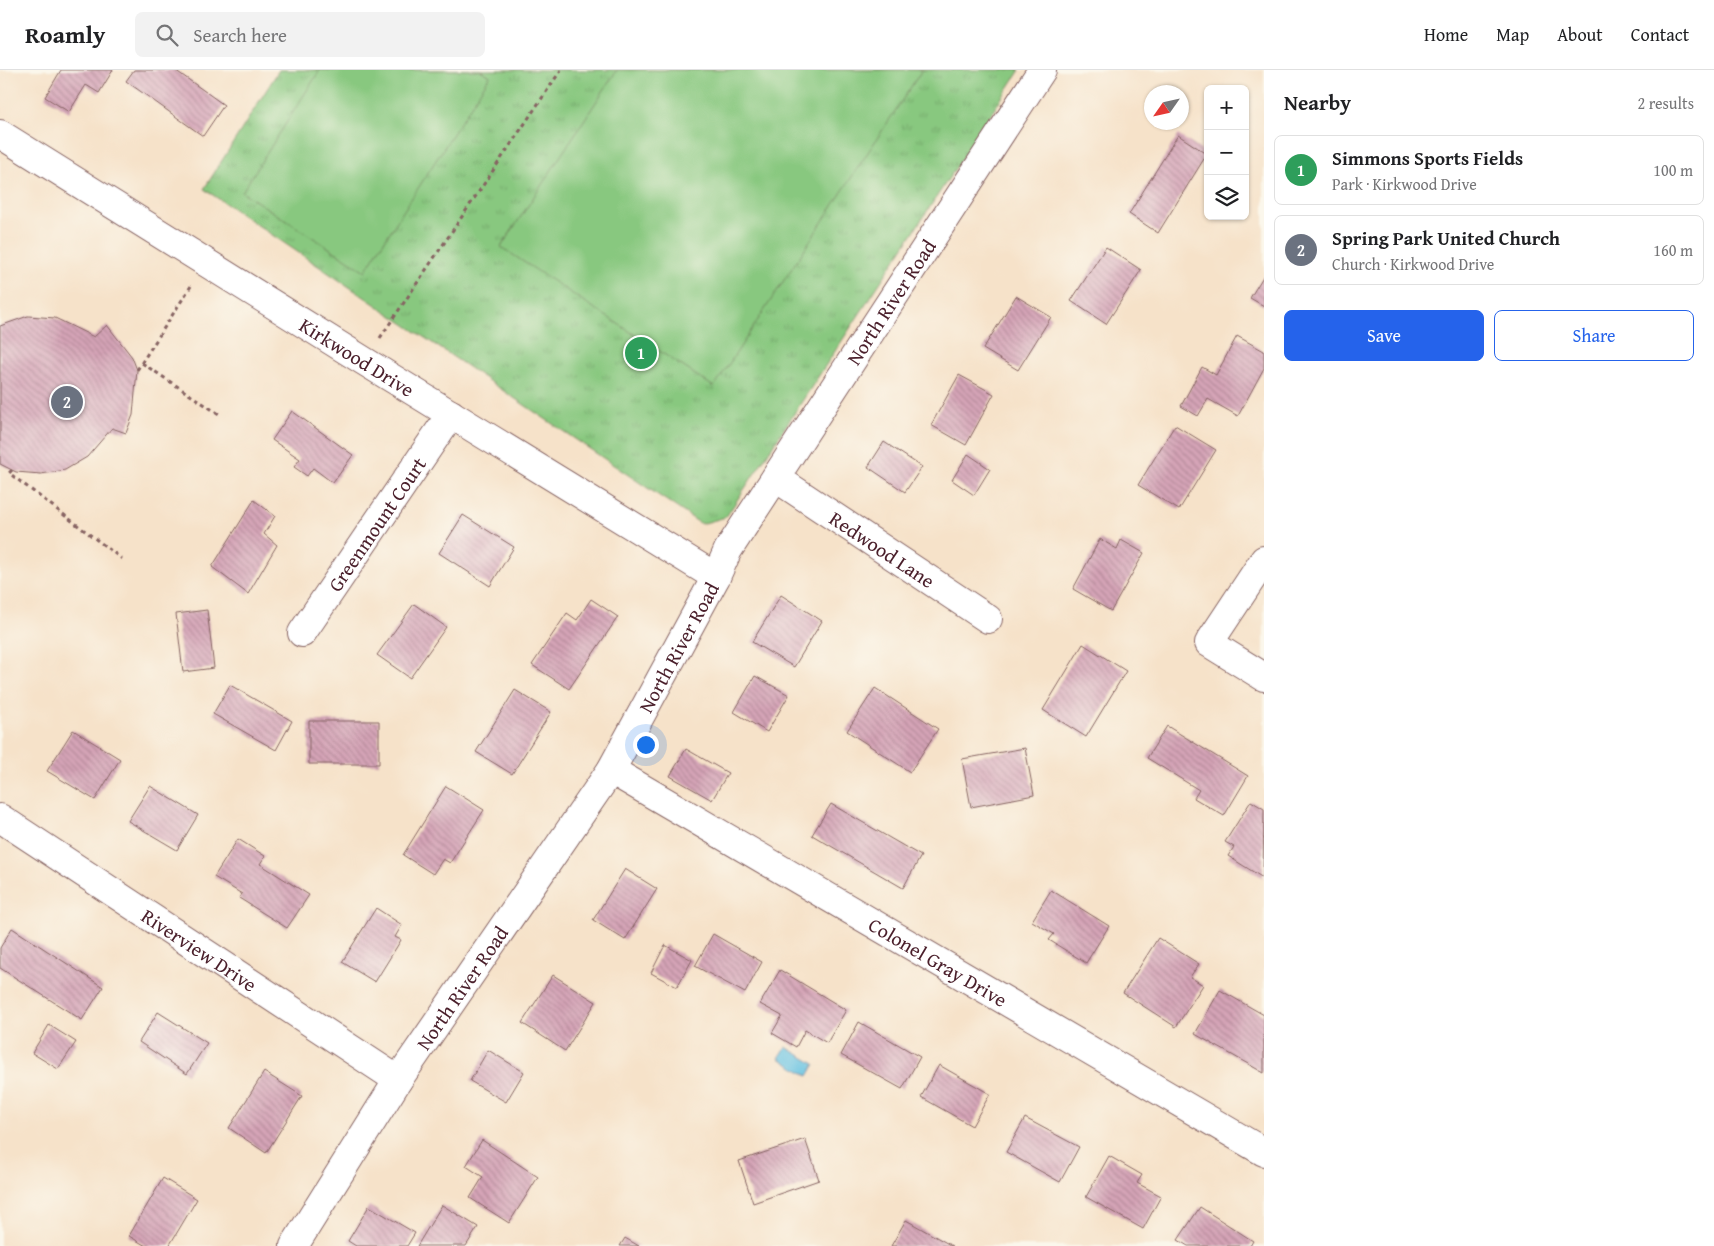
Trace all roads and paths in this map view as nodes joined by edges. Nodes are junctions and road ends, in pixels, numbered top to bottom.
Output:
1 (561, 70) edge
2 (1042, 70) edge
3 (0, 134) edge
4 (192, 285) dead end
5 (364, 362) junction
6 (142, 363) junction
7 (137, 370) dead end
8 (219, 414) dead end
9 (451, 414) junction
10 (12, 470) dead end
11 (776, 478) junction
12 (122, 559) dead end
13 (1264, 560) edge
14 (716, 577) junction
15 (988, 619) dead end
16 (302, 633) dead end
17 (1264, 677) edge
18 (611, 770) junction
19 (0, 818) edge
20 (398, 1080) junction
21 (1264, 1152) edge
22 (294, 1246) edge

1 - 5 path
2 - 11 street, North River Road
3 - 5 street, Kirkwood Drive
4 - 6 path
5 - 9 street, Kirkwood Drive
6 - 7 path
6 - 8 path
9 - 14 street, Kirkwood Drive
9 - 16 street, Greenmount Court
10 - 12 path
11 - 14 street, North River Road
11 - 15 street, Redwood Lane
13 - 17 street
14 - 18 street, North River Road
18 - 20 street, North River Road
18 - 21 street, Colonel Gray Drive
19 - 20 street, Riverview Drive
20 - 22 street, North River Road

